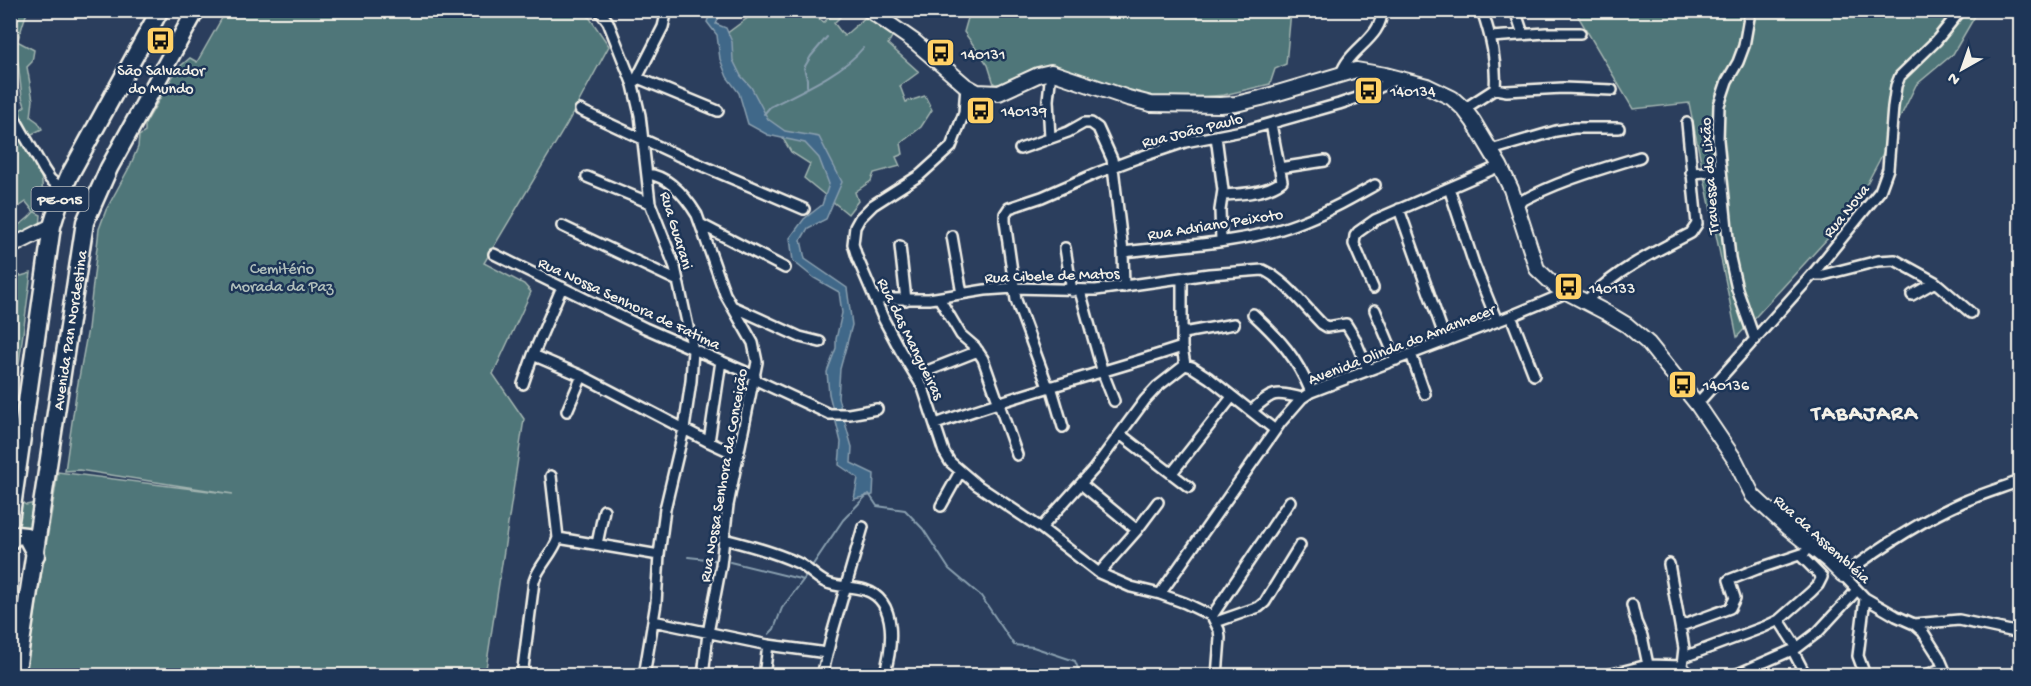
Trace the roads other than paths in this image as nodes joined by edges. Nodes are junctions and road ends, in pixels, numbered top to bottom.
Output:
1 (160, 10) edge
2 (196, 10) edge
3 (599, 10) edge
4 (668, 10) edge
5 (1382, 10) edge
6 (1482, 10) edge
7 (1515, 10) edge
8 (1961, 10) edge
9 (872, 11) edge
10 (1750, 12) edge
11 (1580, 33) dead end
12 (1523, 34) junction
13 (1491, 37) junction
14 (1051, 72) junction
15 (1341, 74) junction
16 (1396, 79) junction
17 (635, 81) junction
18 (966, 87) junction
19 (1495, 89) junction
20 (1612, 90) dead end
21 (1464, 109) junction
22 (10, 110) edge
23 (580, 110) dead end
24 (718, 111) dead end
25 (1686, 123) dead end
26 (1271, 124) junction
27 (1618, 128) dead end
28 (1216, 136) junction
29 (642, 138) junction
30 (1050, 138) junction
31 (1020, 149) dead end
32 (1491, 150) junction
33 (1640, 157) dead end
34 (1325, 161) dead end
35 (1500, 166) junction
36 (1113, 167) junction
37 (1279, 168) junction
38 (1721, 171) junction
39 (1691, 173) junction
40 (647, 174) junction
41 (587, 177) dead end
42 (1375, 185) dead end
43 (1449, 188) junction
44 (63, 190) junction
45 (1223, 195) junction
46 (650, 203) junction
47 (1516, 204) junction
48 (804, 209) dead end
49 (1399, 209) junction
50 (702, 225) junction
51 (52, 226) junction
52 (562, 226) dead end
53 (952, 236) dead end
54 (1221, 240) junction
55 (900, 246) dead end
56 (10, 247) edge
57 (1065, 248) dead end
58 (1123, 252) junction
59 (494, 254) dead end
60 (785, 268) dead end
61 (1812, 275) junction
62 (1182, 278) junction
63 (678, 280) junction
64 (1935, 282) junction
65 (562, 287) junction
66 (1124, 287) junction
67 (1014, 288) junction
68 (1373, 288) dead end
69 (1076, 291) junction
70 (1568, 292) junction
71 (962, 294) junction
72 (1912, 295) dead end
73 (939, 298) junction
74 (875, 299) junction
75 (906, 300) junction
76 (1587, 300) junction
77 (732, 306) junction
78 (1375, 310) dead end
79 (1971, 313) dead end
80 (1253, 314) dead end
81 (1511, 316) junction
82 (1497, 321) junction
83 (1234, 324) dead end
84 (1183, 333) junction
85 (1755, 340) junction
86 (1446, 341) junction
87 (820, 342) dead end
88 (1182, 347) junction
89 (693, 350) junction
90 (978, 351) junction
91 (1411, 354) junction
92 (533, 355) junction
93 (1396, 360) junction
94 (721, 361) junction
95 (1185, 365) junction
96 (1368, 370) junction
97 (1103, 372) junction
98 (917, 375) junction
99 (1534, 375) dead end
100 (582, 376) junction
101 (754, 378) junction
102 (523, 384) dead end
103 (1050, 386) junction
104 (1311, 392) junction
105 (1425, 394) dead end
106 (1232, 397) junction
107 (1302, 398) junction
108 (1114, 401) dead end
109 (998, 403) junction
110 (1697, 404) junction
111 (877, 409) dead end
112 (567, 411) dead end
113 (1251, 411) junction
114 (936, 424) junction
115 (1063, 427) dead end
116 (684, 429) junction
117 (1275, 430) junction
118 (1120, 434) junction
119 (709, 442) junction
120 (737, 455) junction
121 (1017, 455) dead end
122 (960, 472) junction
123 (1172, 473) junction
124 (550, 476) dead end
125 (2020, 481) edge
126 (1081, 484) junction
127 (1189, 487) dead end
128 (14, 488) junction
129 (44, 497) junction
130 (1290, 501) dead end
131 (1158, 502) dead end
132 (941, 506) dead end
133 (604, 510) dead end
134 (10, 521) edge
135 (863, 527) dead end
136 (1041, 528) junction
137 (1137, 530) junction
138 (558, 538) junction
139 (723, 539) junction
140 (10, 541) edge
141 (597, 544) junction
142 (1300, 545) dead end
143 (1815, 550) junction
144 (36, 555) junction
145 (659, 555) junction
146 (1800, 555) junction
147 (1670, 564) dead end
148 (1099, 573) junction
149 (1843, 575) junction
150 (845, 587) junction
151 (1856, 591) junction
152 (1160, 594) junction
153 (1865, 598) junction
154 (1632, 604) dead end
155 (1214, 619) junction
156 (1779, 620) junction
157 (653, 621) junction
158 (1914, 624) junction
159 (1681, 626) junction
160 (708, 633) junction
161 (2020, 633) edge
162 (768, 645) junction
163 (1795, 649) junction
164 (827, 653) junction
165 (1683, 661) junction
166 (1648, 665) junction
167 (1945, 672) edge
168 (16, 675) edge
169 (522, 675) edge
170 (644, 675) edge
171 (704, 675) edge
172 (764, 675) edge
173 (822, 675) edge
174 (884, 675) edge
175 (1217, 675) edge
176 (1604, 675) edge
177 (1690, 675) edge
178 (1733, 675) edge
179 (1806, 675) edge
180 (1864, 675) edge
181 (1925, 675) edge

1 - 44 highway, Avenida Pan Nordestina / PE-015
2 - 129 highway, Avenida Pan Nordestina / PE-015
3 - 17 street, Rua Guarani
4 - 17 street
5 - 15 street
6 - 13 street
7 - 12 street
8 - 61 street, Rua Nova
9 - 18 street
10 - 38 street, Travessa do Lixão
11 - 12 street
12 - 13 street
13 - 19 street
14 - 15 street
14 - 18 street
14 - 30 street
15 - 16 street
16 - 21 street
16 - 26 street, Rua João Paulo
17 - 24 street
17 - 29 street, Rua Guarani
18 - 74 street, Rua das Mangueiras
19 - 20 street
19 - 21 street
21 - 32 street, Rua da Assembléia
22 - 44 street
23 - 29 street
25 - 39 street
26 - 28 street, Rua João Paulo
26 - 37 street
27 - 32 street
28 - 36 street, Rua João Paulo
28 - 45 street
29 - 40 street, Rua Guarani
29 - 48 street
30 - 31 street
30 - 36 street
32 - 35 street, Rua da Assembléia
33 - 47 street
34 - 37 street
35 - 43 street
35 - 47 street, Rua da Assembléia
36 - 58 street
36 - 67 street, Rua João Paulo
37 - 45 street
38 - 39 street
38 - 85 street, Travessa do Lixão
39 - 76 street
40 - 46 street, Rua Guarani
40 - 50 street, Rua Nossa Senhora da Conceição
41 - 46 street
42 - 54 street, Rua Adriano Peixoto
43 - 49 street
43 - 82 street
44 - 51 highway, Avenida Pan Nordestina / PE-015
45 - 54 street
46 - 63 street, Rua Guarani
47 - 70 street, Rua da Assembléia
49 - 68 street
49 - 86 street
50 - 60 street
50 - 77 street, Rua Nossa Senhora da Conceição
51 - 56 street
51 - 128 highway, Avenida Pan Nordestina / PE-015
52 - 63 street
53 - 71 street
54 - 58 street, Rua Adriano Peixoto
55 - 75 street
57 - 69 street
58 - 66 street
59 - 65 street, Rua Nossa Senhora de Fatima
61 - 64 street
61 - 85 street, Rua Nova
62 - 66 street, Rua Cibele de Matos
62 - 84 street
62 - 96 street, Rua Cibele de Matos
63 - 89 street, Rua Guarani
64 - 72 street
64 - 79 street
65 - 89 street, Rua Nossa Senhora de Fatima
65 - 92 street
66 - 69 street, Rua Cibele de Matos
67 - 69 street, Rua Cibele de Matos
67 - 71 street, Rua Cibele de Matos
67 - 103 street
69 - 97 street
70 - 76 street, Rua da Assembléia
70 - 81 street, Avenida Olinda do Amanhecer
71 - 73 street, Rua Cibele de Matos
73 - 75 street, Rua Cibele de Matos
73 - 90 street
74 - 75 street, Rua Cibele de Matos
74 - 98 street, Rua das Mangueiras
76 - 110 street, Rua da Assembléia
77 - 87 street
77 - 101 street, Rua Nossa Senhora da Conceição
78 - 93 street
80 - 104 street
81 - 82 street, Avenida Olinda do Amanhecer
81 - 99 street
82 - 86 street, Avenida Olinda do Amanhecer
83 - 84 street
84 - 88 street
85 - 110 street, Rua Nova
86 - 91 street, Avenida Olinda do Amanhecer
88 - 95 street
88 - 97 street
89 - 94 street, Rua Nossa Senhora de Fatima
89 - 116 street, Rua Guarani
90 - 98 street
90 - 109 street
91 - 93 street, Avenida Olinda do Amanhecer
91 - 105 street
92 - 100 street
92 - 102 street
93 - 96 street, Avenida Olinda do Amanhecer
94 - 101 street, Rua Nossa Senhora de Fatima
94 - 119 street
95 - 106 street
95 - 118 street
96 - 104 street, Avenida Olinda do Amanhecer
97 - 103 street
97 - 108 street
98 - 114 street, Rua das Mangueiras
100 - 112 street
100 - 116 street
101 - 111 street, Rua Nossa Senhora de Fatima
101 - 120 street, Rua Nossa Senhora da Conceição
103 - 109 street
103 - 115 street
104 - 107 street, Avenida Olinda do Amanhecer
106 - 113 street
106 - 123 street
107 - 113 street
107 - 117 street, Avenida Olinda do Amanhecer
109 - 114 street
109 - 121 street
110 - 143 street, Rua da Assembléia
113 - 117 street
114 - 122 street, Rua das Mangueiras
116 - 119 street
116 - 145 street, Rua Guarani
117 - 152 street, Avenida Olinda do Amanhecer
118 - 123 street
118 - 126 street
119 - 120 street
120 - 139 street, Rua Nossa Senhora da Conceição
122 - 132 street
122 - 136 street, Rua das Mangueiras
123 - 127 street
124 - 138 street
125 - 149 street
126 - 136 street
126 - 137 street
128 - 129 highway
128 - 134 highway, Avenida Pan Nordestina / PE-015
129 - 144 highway, Avenida Pan Nordestina / PE-015
130 - 155 street
131 - 137 street
133 - 141 street
135 - 150 street
136 - 148 street, Rua das Mangueiras
137 - 148 street
138 - 141 street
138 - 169 street
139 - 150 street
139 - 160 street, Rua Nossa Senhora da Conceição
140 - 144 highway
141 - 145 street
142 - 155 street
143 - 146 street
143 - 149 street, Rua da Assembléia
144 - 168 highway, Avenida Pan Nordestina / PE-015
145 - 157 street, Rua Guarani
146 - 156 street
146 - 159 street
147 - 159 street
148 - 152 street, Rua das Mangueiras
149 - 151 street, Rua da Assembléia
150 - 164 street
150 - 174 street
151 - 153 street, Rua da Assembléia
151 - 163 street
152 - 155 street, Rua das Mangueiras
153 - 158 street, Rua da Assembléia
153 - 180 street
154 - 166 street
155 - 175 street
156 - 163 street
156 - 165 street
157 - 160 street
157 - 170 street, Rua Guarani
158 - 161 street
158 - 167 street, Rua da Assembléia
159 - 165 street
160 - 162 street
160 - 171 street, Rua Nossa Senhora da Conceição
162 - 164 street
162 - 172 street
163 - 178 street
163 - 179 street
164 - 173 street
165 - 166 street
165 - 177 street
166 - 176 street
167 - 181 street

